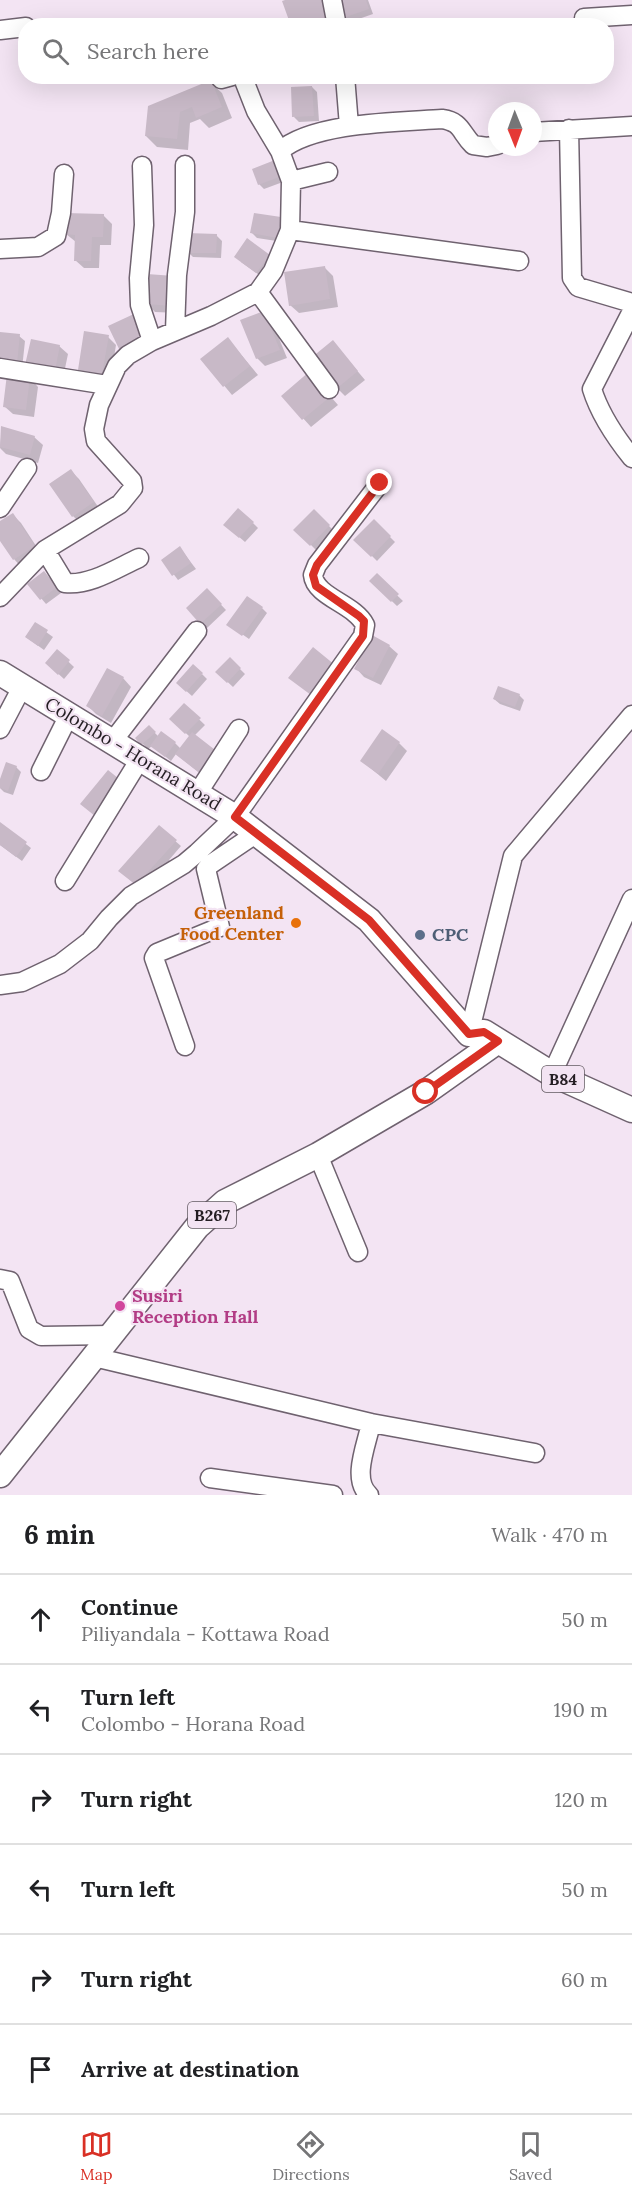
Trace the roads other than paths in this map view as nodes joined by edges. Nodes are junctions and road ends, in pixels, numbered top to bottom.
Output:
1 (332, 0) edge
2 (632, 15) edge
3 (335, 18) edge
4 (584, 18) dead end
5 (18, 28) edge
6 (0, 30) edge
7 (245, 84) edge
8 (346, 84) edge
9 (349, 126) junction
10 (632, 126) edge
11 (569, 129) junction
12 (542, 131) edge
13 (488, 147) edge
14 (280, 151) junction
15 (185, 165) dead end
16 (142, 166) dead end
17 (328, 172) dead end
18 (64, 174) dead end
19 (291, 181) junction
20 (290, 230) junction
21 (0, 249) edge
22 (519, 261) dead end
23 (258, 292) junction
24 (632, 303) edge
25 (632, 311) edge
26 (175, 331) junction
27 (152, 341) junction
28 (0, 368) edge
29 (107, 385) junction
30 (329, 389) dead end
31 (632, 458) edge
32 (27, 468) dead end
33 (380, 483) dead end
34 (0, 508) edge
35 (45, 550) junction
36 (139, 558) dead end
37 (0, 597) edge
38 (197, 631) dead end
39 (0, 673) edge
40 (22, 687) junction
41 (69, 715) junction
42 (632, 715) edge
43 (0, 729) edge
44 (239, 729) dead end
45 (112, 742) junction
46 (140, 759) junction
47 (41, 771) dead end
48 (197, 794) junction
49 (235, 817) junction
50 (257, 832) junction
51 (65, 881) dead end
52 (632, 899) edge
53 (0, 985) edge
54 (469, 1034) junction
55 (498, 1041) junction
56 (185, 1046) dead end
57 (552, 1074) junction
58 (632, 1110) edge
59 (318, 1155) junction
60 (358, 1252) dead end
61 (0, 1279) edge
62 (112, 1335) junction
63 (94, 1357) junction
64 (371, 1423) junction
65 (535, 1453) dead end
66 (0, 1475) edge
67 (210, 1478) dead end
68 (333, 1495) edge
69 (369, 1495) edge

1 - 3 street
2 - 4 street
5 - 6 street
7 - 14 street
8 - 9 street
9 - 13 street
9 - 14 street
10 - 11 street
11 - 12 street
11 - 24 street
14 - 19 street
15 - 26 street
16 - 27 street
17 - 19 street
18 - 21 street
19 - 20 street
20 - 22 street
20 - 23 street
23 - 26 street
23 - 30 street
25 - 31 street
26 - 27 street
27 - 29 street
28 - 29 street
29 - 35 street
32 - 34 street
33 - 49 street
35 - 36 street
35 - 37 street
38 - 45 street
39 - 40 main road, Colombo - Horana Road
40 - 41 main road, Colombo - Horana Road
40 - 43 street
41 - 45 main road, Colombo - Horana Road
41 - 47 street
42 - 54 street
44 - 48 street
45 - 46 main road, Colombo - Horana Road
46 - 48 main road, Colombo - Horana Road
46 - 51 street
48 - 49 main road, Colombo - Horana Road
49 - 50 main road, Colombo - Horana Road
49 - 53 street
50 - 54 main road, Colombo - Horana Road
50 - 56 street
52 - 57 street
54 - 55 main road, B84
55 - 57 main road, B84
55 - 59 main road, B267
57 - 58 main road, B84
59 - 60 street
59 - 62 main road, B267
61 - 62 street
62 - 63 main road, B267
63 - 64 street
63 - 66 main road, B267
64 - 65 street
64 - 69 street
67 - 68 street

